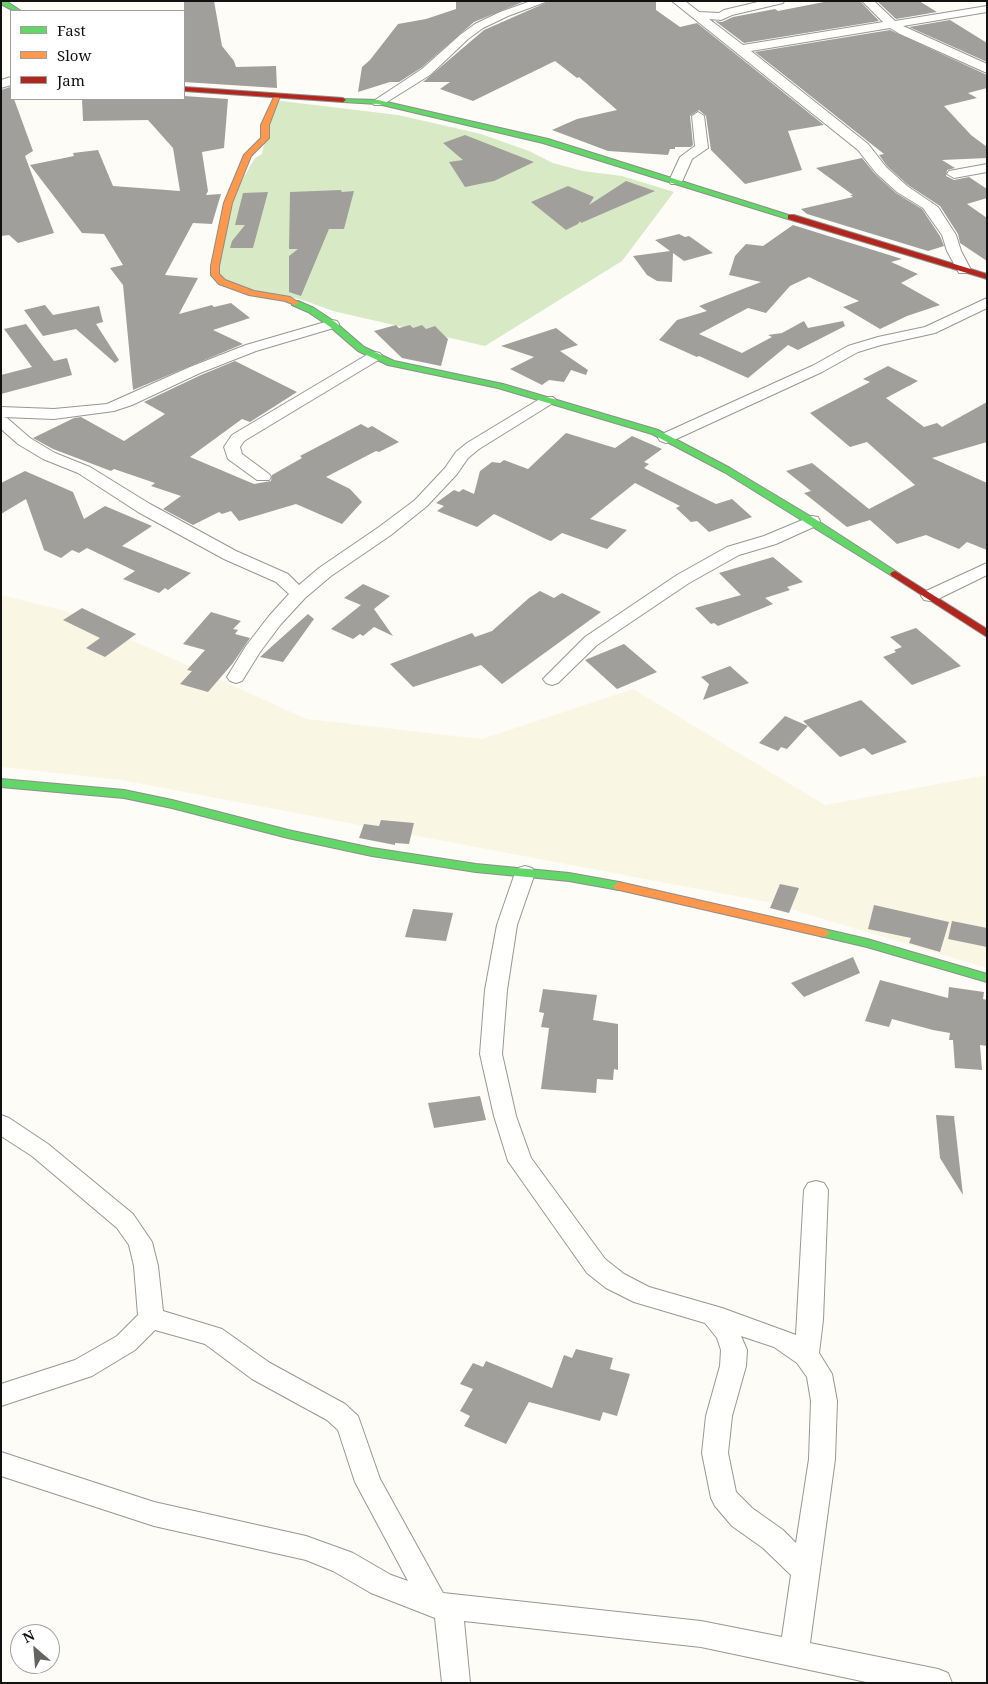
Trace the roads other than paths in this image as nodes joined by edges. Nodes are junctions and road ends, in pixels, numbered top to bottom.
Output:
1 (544, 1) edge
2 (677, 1) edge
3 (779, 1) edge
4 (867, 1) edge
5 (1, 2) edge
6 (987, 9) edge
7 (16, 10) edge
8 (697, 15) junction
9 (893, 25) junction
10 (741, 49) junction
11 (987, 69) edge
12 (185, 89) edge
13 (277, 96) junction
14 (378, 102) junction
15 (698, 116) dead end
16 (987, 168) edge
17 (954, 174) dead end
18 (676, 181) junction
19 (964, 270) junction
20 (987, 277) edge
21 (987, 302) edge
22 (332, 324) junction
23 (375, 356) junction
24 (548, 400) junction
25 (1, 412) edge
26 (1, 421) edge
27 (666, 438) junction
28 (263, 477) dead end
29 (812, 521) junction
30 (987, 568) edge
31 (299, 594) junction
32 (930, 596) junction
33 (987, 634) edge
34 (236, 677) dead end
35 (552, 679) dead end
36 (1, 783) edge
37 (526, 873) junction
38 (987, 978) edge
39 (1, 1124) edge
40 (816, 1190) dead end
41 (714, 1316) junction
42 (151, 1318) junction
43 (806, 1355) junction
44 (1, 1395) edge
45 (1, 1464) edge
46 (805, 1570) junction
47 (442, 1606) junction
48 (794, 1653) junction
49 (869, 1676) edge
50 (456, 1683) edge
51 (938, 1683) edge

1 - 14 street
2 - 8 street
3 - 8 street
4 - 9 street
5 - 7 street
6 - 9 street
8 - 10 street
9 - 10 street
9 - 11 street
10 - 19 street
12 - 13 street
13 - 14 street
13 - 22 street
14 - 18 street
15 - 18 street
16 - 17 street
18 - 19 street
19 - 20 street
21 - 27 street
22 - 23 street
22 - 25 street
23 - 24 street
23 - 28 street
24 - 27 street
24 - 31 street
26 - 31 street
27 - 29 street
29 - 32 street
29 - 35 street
30 - 32 street
31 - 34 street
32 - 33 street
36 - 37 street
37 - 38 street
37 - 41 street
39 - 42 street
40 - 43 street
41 - 43 street
41 - 46 street
42 - 44 street
42 - 47 street
43 - 46 street
45 - 47 street
46 - 48 street
47 - 48 street
47 - 50 street
48 - 49 street
49 - 51 street

